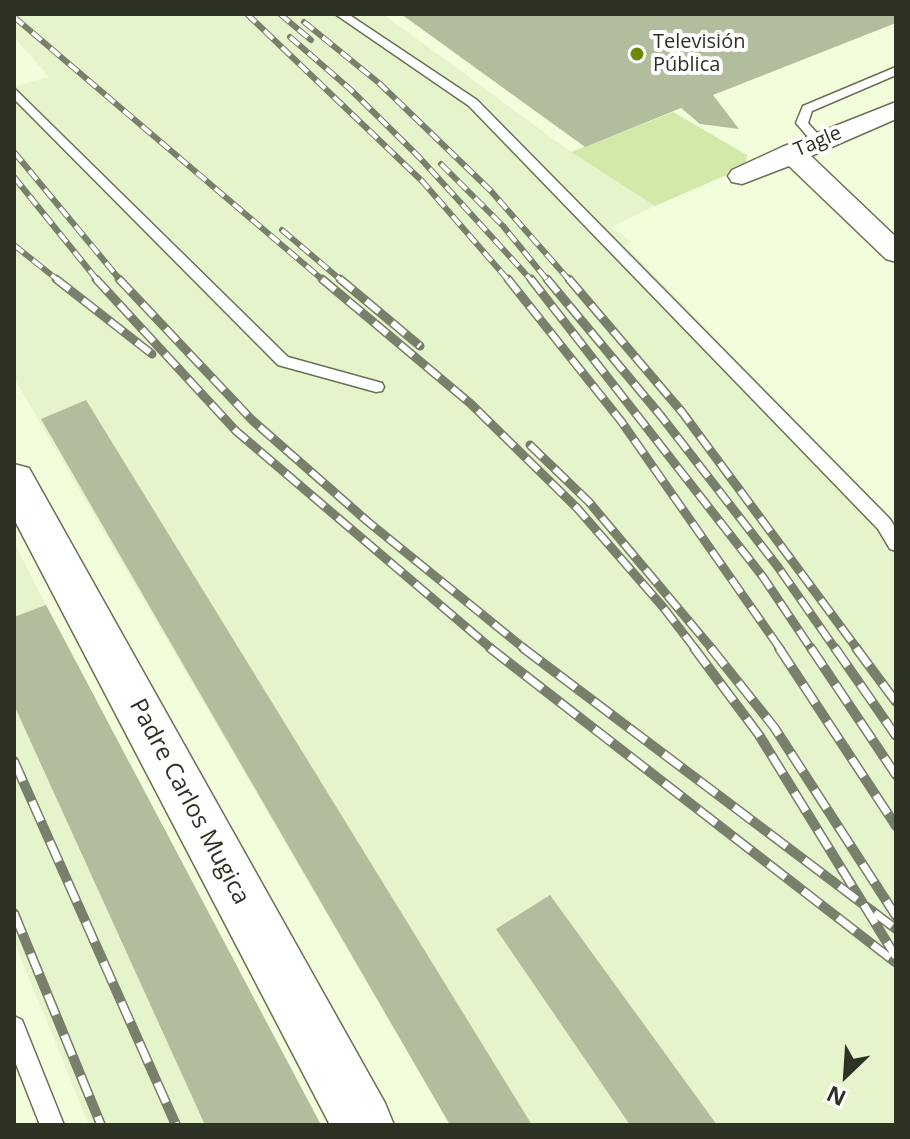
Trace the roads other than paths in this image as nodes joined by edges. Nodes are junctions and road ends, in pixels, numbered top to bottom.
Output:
1 (341, 14) edge
2 (896, 71) edge
3 (14, 92) edge
4 (896, 110) edge
5 (819, 142) junction
6 (792, 153) junction
7 (742, 176) dead end
8 (896, 253) edge
9 (376, 387) dead end
10 (14, 479) edge
11 (896, 544) edge
12 (14, 1028) edge
13 (52, 1125) edge
14 (363, 1125) edge

1 - 11 lane
2 - 5 lane
3 - 9 lane
4 - 5 street, Tagle
5 - 6 street, Tagle
6 - 7 street, Tagle
6 - 8 street
10 - 14 street, Padre Carlos Mugica
12 - 13 lane

